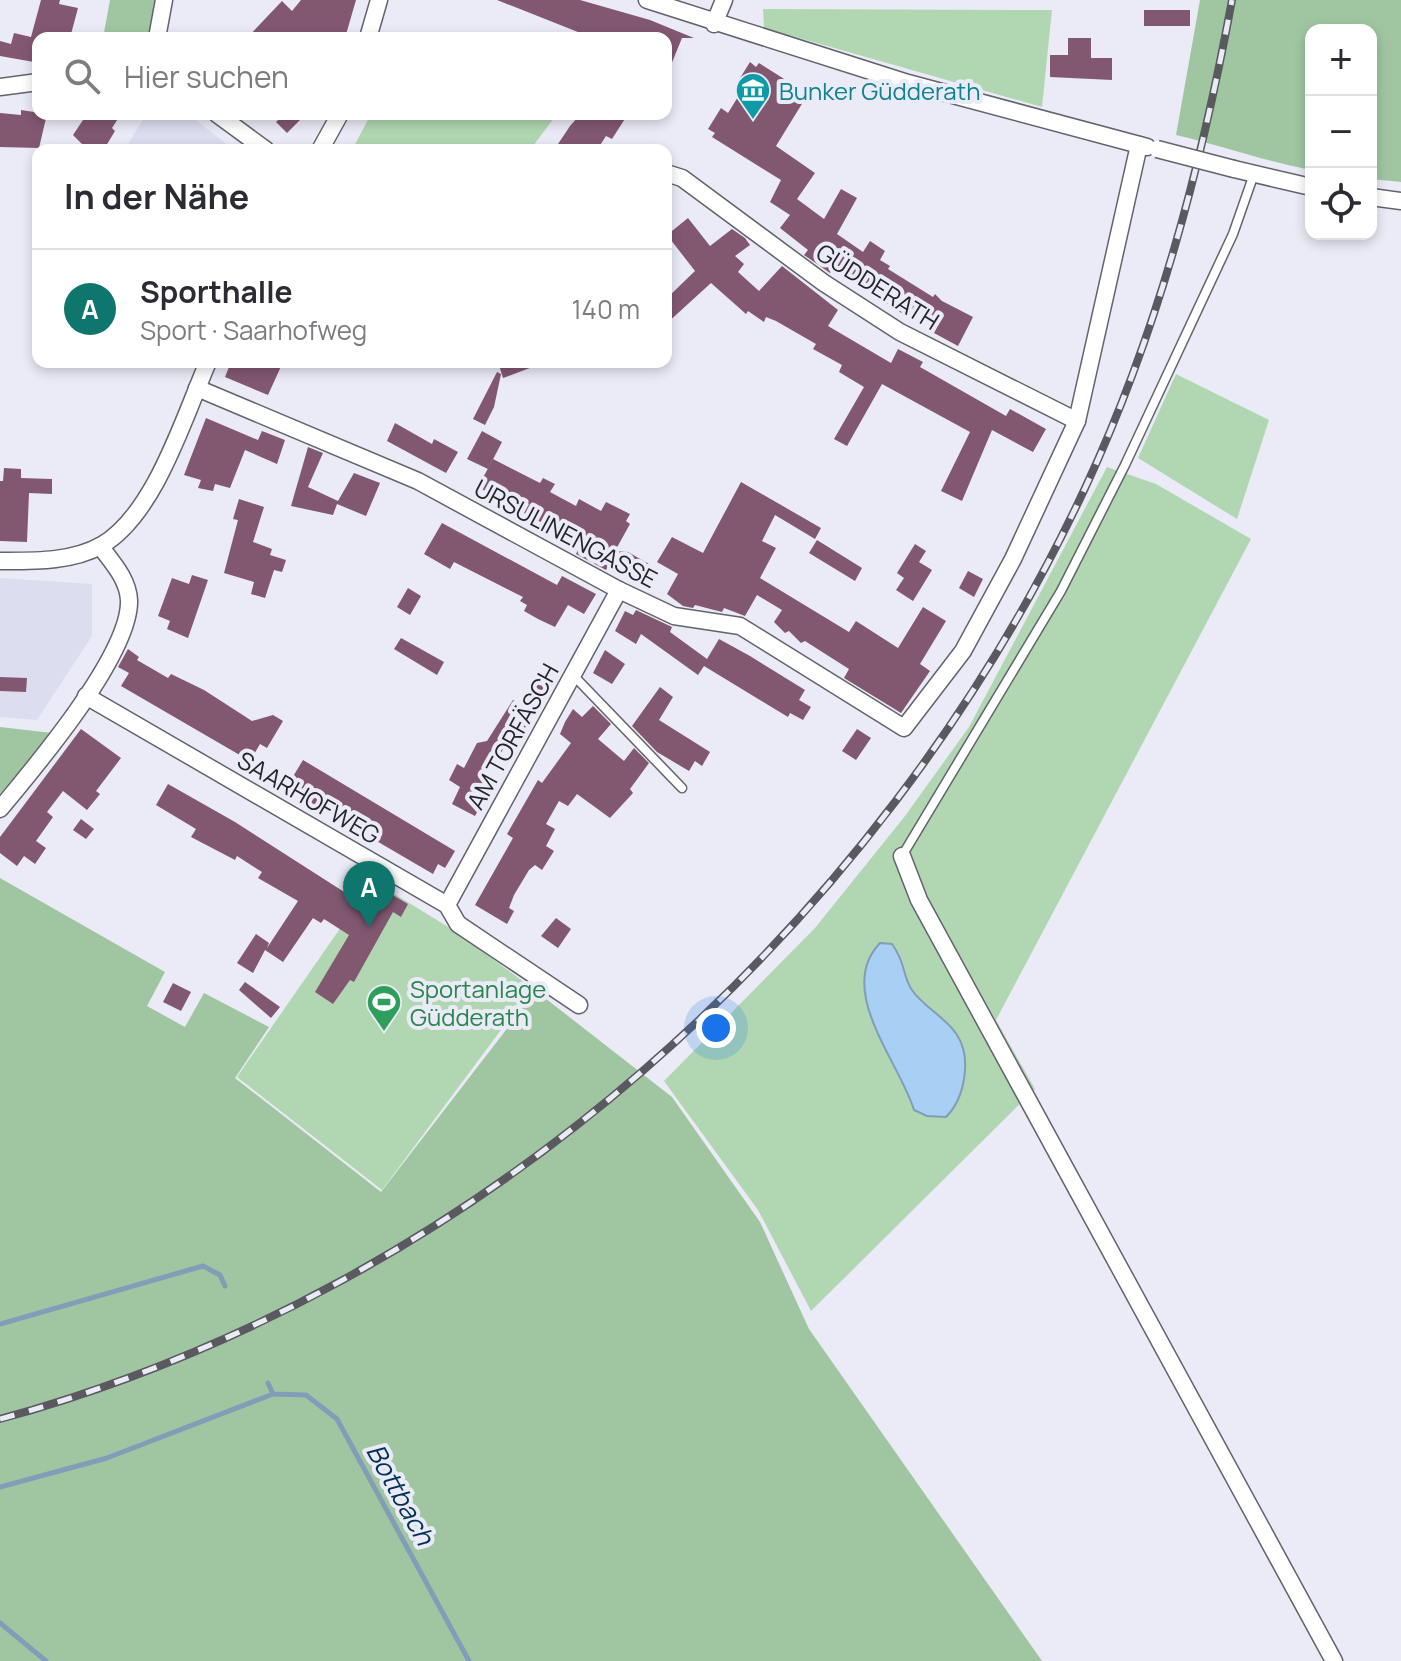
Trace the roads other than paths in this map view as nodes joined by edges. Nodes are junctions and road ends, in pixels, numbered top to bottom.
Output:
1 (164, 0) edge
2 (379, 0) edge
3 (647, 0) edge
4 (724, 0) edge
5 (714, 24) junction
6 (158, 32) edge
7 (370, 32) edge
8 (32, 83) edge
9 (0, 87) edge
10 (225, 120) edge
11 (337, 120) edge
12 (258, 144) edge
13 (323, 144) edge
14 (1139, 145) junction
15 (1254, 174) junction
16 (672, 175) edge
17 (1305, 186) edge
18 (1377, 198) edge
19 (1401, 201) edge
20 (205, 368) edge
21 (197, 388) junction
22 (1077, 421) junction
23 (100, 546) junction
24 (0, 561) edge
25 (619, 590) junction
26 (573, 675) junction
27 (86, 696) junction
28 (682, 788) dead end
29 (0, 809) edge
30 (902, 856) joint
31 (447, 905) junction
32 (579, 1005) dead end
33 (1334, 1661) edge

1 - 6 street
2 - 7 street
3 - 5 street
4 - 5 street
5 - 14 street
8 - 9 street
10 - 12 street
11 - 13 street
14 - 15 street, bridge
14 - 22 street
15 - 17 street
15 - 30 lane
16 - 22 street, GÜDDERATH
18 - 19 street
20 - 21 street
21 - 23 street
21 - 25 street, URSULINENGASSE
22 - 25 street, URSULINENGASSE
23 - 24 street
23 - 27 street
25 - 26 street, AM TORFÄSCH
26 - 28 lane
26 - 31 street, AM TORFÄSCH
27 - 29 street
27 - 31 street, SAARHOFWEG
30 - 33 street
31 - 32 street, SAARHOFWEG

